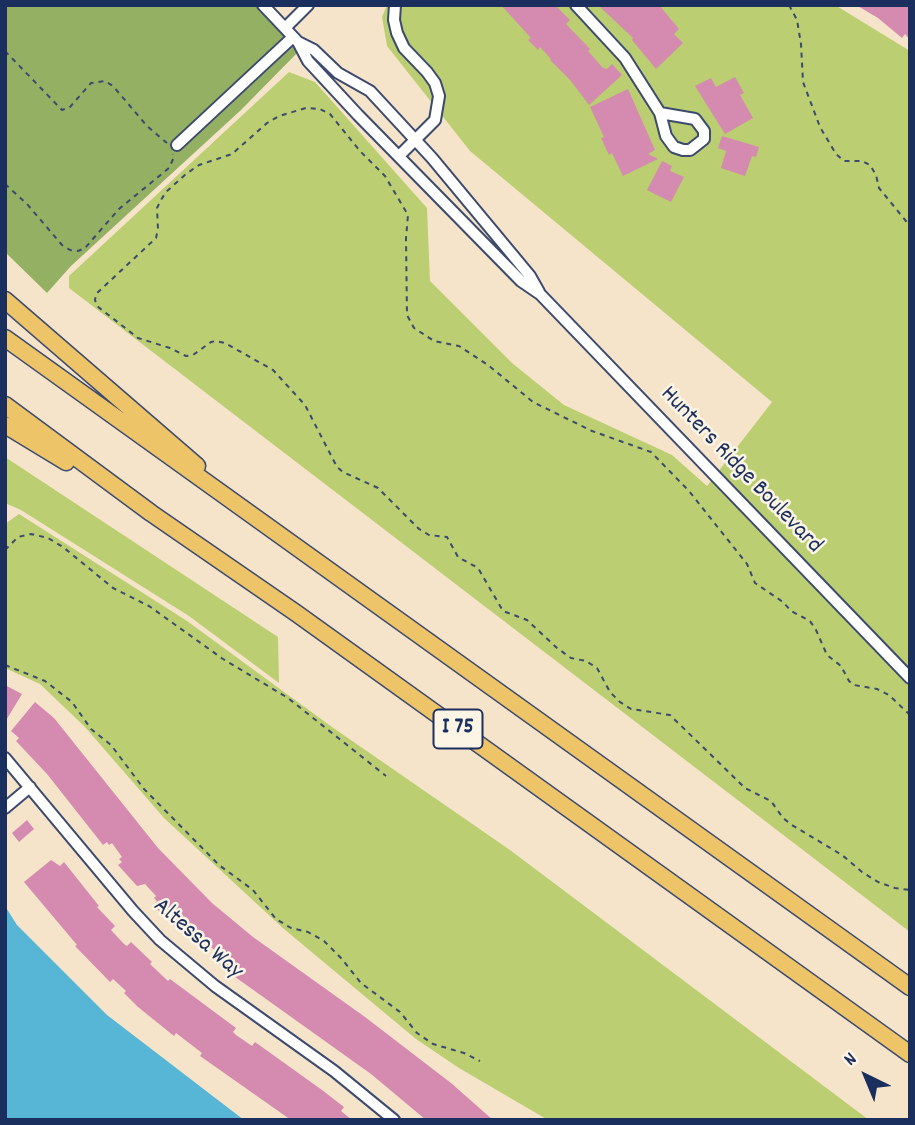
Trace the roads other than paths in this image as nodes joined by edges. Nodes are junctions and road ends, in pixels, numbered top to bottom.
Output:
1 (263, 5) edge
2 (309, 5) edge
3 (395, 5) edge
4 (576, 5) edge
5 (285, 28) junction
6 (296, 40) junction
7 (660, 113) dead end
8 (415, 140) junction
9 (173, 147) road end
10 (399, 156) junction
11 (540, 294) junction
12 (5, 300) edge
13 (5, 338) edge
14 (5, 405) edge
15 (5, 425) edge
16 (244, 511) junction
17 (151, 513) junction
18 (910, 678) edge
19 (5, 758) edge
20 (30, 788) junction
21 (5, 808) edge
22 (910, 987) edge
23 (910, 1054) edge
24 (394, 1120) edge

1 - 5 street, Hunters Ridge Boulevard
2 - 5 street
3 - 8 street
4 - 7 street
5 - 6 street, Hunters Ridge Boulevard
6 - 8 street, Hunters Ridge Boulevard
6 - 9 street
6 - 10 street, Hunters Ridge Boulevard
8 - 10 street
8 - 11 street, Hunters Ridge Boulevard
10 - 11 street, Hunters Ridge Boulevard
11 - 18 street, Hunters Ridge Boulevard
12 - 16 highway
13 - 16 highway, I 75
14 - 17 highway, I 75
15 - 17 highway
16 - 22 highway, I 75
17 - 23 highway, I 75
19 - 20 street, Altessa Way
20 - 21 street
20 - 24 street, Altessa Way

